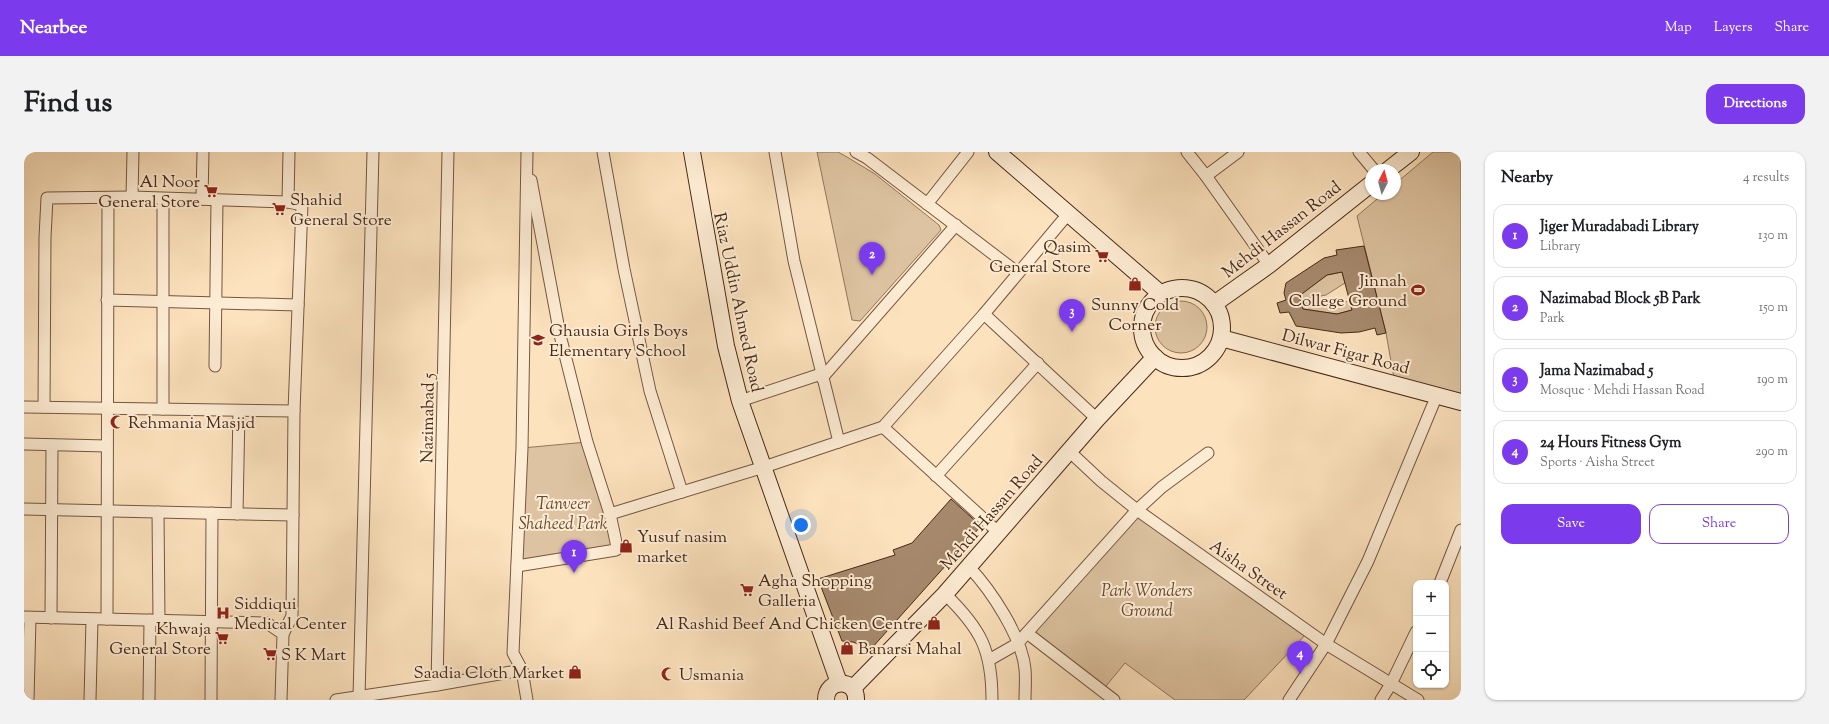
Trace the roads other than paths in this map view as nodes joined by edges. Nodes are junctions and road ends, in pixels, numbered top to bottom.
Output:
1 (134, 152) edge
2 (203, 152) edge
3 (289, 152) edge
4 (373, 152) edge
5 (448, 152) edge
6 (603, 152) edge
7 (692, 152) edge
8 (775, 152) edge
9 (856, 152) edge
10 (968, 152) edge
11 (997, 152) edge
12 (1187, 152) edge
13 (1238, 152) edge
14 (1359, 152) edge
15 (1411, 152) edge
16 (527, 155) edge
17 (1369, 164) edge
18 (1396, 164) edge
19 (1206, 176) junction
20 (1365, 189) edge
21 (132, 197) junction
22 (108, 199) junction
23 (163, 199) junction
24 (202, 199) junction
25 (217, 200) junction
26 (288, 202) junction
27 (927, 204) junction
28 (1068, 214) junction
29 (956, 225) junction
30 (1269, 265) junction
31 (1018, 273) junction
32 (1160, 293) junction
33 (107, 300) junction
34 (163, 302) junction
35 (215, 302) junction
36 (298, 304) junction
37 (1214, 304) junction
38 (984, 314) junction
39 (1221, 338) junction
40 (1155, 357) junction
41 (1038, 363) junction
42 (215, 366) dead end
43 (822, 376) junction
44 (1437, 395) junction
45 (740, 401) junction
46 (1461, 402) edge
47 (24, 407) edge
48 (44, 407) junction
49 (107, 408) junction
50 (163, 409) junction
51 (239, 410) junction
52 (294, 411) junction
53 (1097, 419) junction
54 (883, 428) junction
55 (839, 442) junction
56 (24, 444) edge
57 (52, 445) junction
58 (107, 446) junction
59 (1069, 451) junction
60 (1208, 453) dead end
61 (764, 467) junction
62 (936, 476) junction
63 (682, 492) junction
64 (24, 509) edge
65 (51, 509) junction
66 (107, 510) junction
67 (1137, 510) junction
68 (158, 512) junction
69 (212, 513) junction
70 (237, 514) junction
71 (610, 514) junction
72 (293, 515) junction
73 (1461, 530) edge
74 (998, 532) junction
75 (517, 566) junction
76 (969, 567) junction
77 (1441, 580) edge
78 (945, 594) junction
79 (27, 617) edge
80 (50, 618) junction
81 (92, 619) junction
82 (107, 620) junction
83 (155, 621) junction
84 (212, 622) junction
85 (282, 634) junction
86 (1027, 634) junction
87 (1413, 638) edge
88 (1018, 644) junction
89 (1326, 644) junction
90 (989, 660) junction
91 (522, 670) junction
92 (1391, 684) junction
93 (437, 685) junction
94 (849, 690) edge
95 (359, 696) junction
96 (28, 700) edge
97 (90, 700) edge
98 (149, 700) edge
99 (211, 700) edge
100 (282, 700) edge
101 (336, 700) edge
102 (527, 700) edge
103 (826, 700) edge
104 (992, 700) edge
105 (1025, 700) edge
106 (1114, 700) edge
107 (1289, 700) edge
108 (1381, 700) edge
109 (1418, 700) edge

1 - 21 street
2 - 24 street
3 - 26 street
4 - 95 street
5 - 93 street, Nazimabad 5
6 - 63 street
7 - 45 street, Riaz Uddin Ahmed Road
8 - 43 street
9 - 27 street
10 - 27 street
11 - 28 street
12 - 19 street
13 - 19 street
14 - 17 street
15 - 18 street
16 - 71 street
16 - 75 street
19 - 30 street
20 - 30 street, Mehdi Hassan Road
21 - 22 street
21 - 23 street
22 - 33 street
22 - 48 street
23 - 24 street
23 - 34 street
24 - 25 street
25 - 26 street
25 - 35 street
26 - 36 street
27 - 29 street
28 - 31 street
28 - 32 street
29 - 31 street
29 - 43 street
30 - 37 street, Mehdi Hassan Road
31 - 38 street
32 - 37 street
32 - 40 street
33 - 34 street
33 - 49 street
34 - 35 street
34 - 50 street
35 - 36 street
35 - 42 street
36 - 52 street
37 - 39 street
38 - 41 street
38 - 54 street
39 - 40 street
39 - 44 street, Dilwar Figar Road
40 - 53 street, Mehdi Hassan Road
41 - 53 street
41 - 62 street
43 - 45 street
43 - 55 street
44 - 46 street, Dilwar Figar Road
44 - 89 street
45 - 61 street, Riaz Uddin Ahmed Road
47 - 48 street
48 - 49 street
49 - 50 street
49 - 58 street
50 - 51 street
51 - 52 street
51 - 70 street
52 - 72 street
53 - 59 street, Mehdi Hassan Road
54 - 55 street
54 - 62 street
55 - 61 street
56 - 57 street
57 - 58 street
57 - 65 street
58 - 66 street
59 - 67 street, Aisha Street
59 - 74 street, Mehdi Hassan Road
60 - 67 street
61 - 63 street
61 - 94 street, Riaz Uddin Ahmed Road
62 - 74 street
63 - 71 street
64 - 65 street
65 - 66 street
65 - 80 street
66 - 68 street
66 - 82 street
67 - 86 street
67 - 89 street, Aisha Street
68 - 69 street
68 - 83 street
69 - 70 street
69 - 84 street
70 - 72 street
71 - 75 street
72 - 85 street
73 - 77 street
74 - 76 street, Mehdi Hassan Road
75 - 91 street
76 - 78 street, Mehdi Hassan Road
76 - 88 street
78 - 90 street
78 - 94 street, Mehdi Hassan Road
79 - 80 street
79 - 96 street
80 - 81 street
81 - 82 street
81 - 97 street
82 - 83 street
83 - 84 street
83 - 98 street
84 - 85 street
84 - 99 street
85 - 100 street
86 - 88 street
86 - 106 street
87 - 92 street
88 - 90 street
88 - 105 street
89 - 92 street, Aisha Street
89 - 107 street
90 - 104 street
91 - 93 street
91 - 102 street
92 - 108 street
92 - 109 street, Aisha Street
93 - 95 street
94 - 103 street, Mehdi Hassan Road
95 - 101 street

